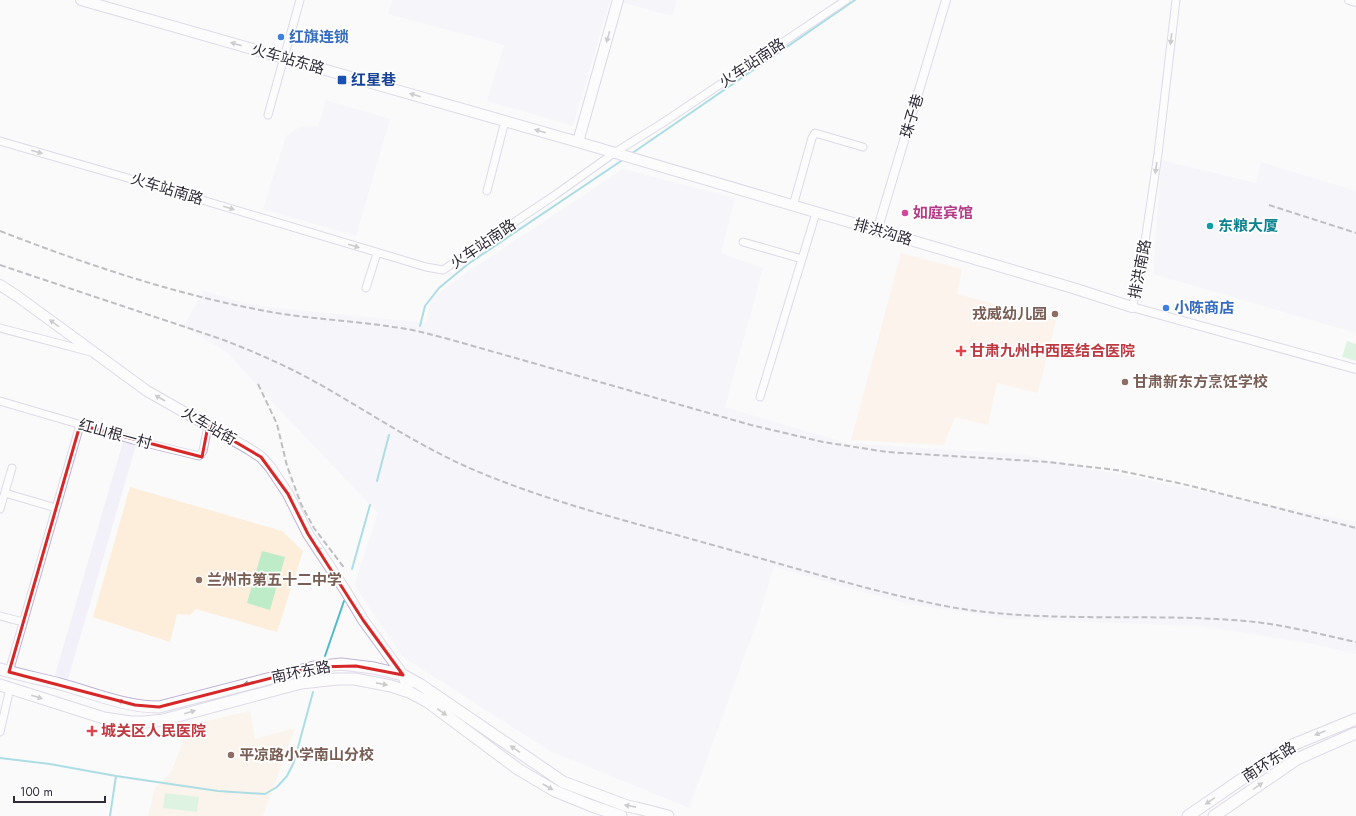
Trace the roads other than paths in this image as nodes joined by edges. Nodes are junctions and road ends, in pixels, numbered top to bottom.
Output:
1 (81, 0) edge
2 (300, 0) edge
3 (618, 0) edge
4 (846, 0) edge
5 (946, 0) edge
6 (1176, 0) edge
7 (1349, 0) edge
8 (1356, 2) edge
9 (102, 3) edge
10 (284, 58) junction
11 (268, 115) dead end
12 (505, 121) junction
13 (0, 141) edge
14 (578, 142) junction
15 (863, 147) dead end
16 (617, 153) junction
17 (633, 158) joint
18 (487, 190) dead end
19 (793, 206) junction
20 (816, 213) junction
21 (877, 231) junction
22 (743, 242) dead end
23 (377, 253) junction
24 (802, 260) junction
25 (0, 285) edge
26 (366, 288) dead end
27 (1132, 307) junction
28 (0, 328) edge
29 (95, 353) junction
30 (1356, 369) edge
31 (760, 397) dead end
32 (0, 401) edge
33 (80, 424) junction
34 (208, 426) junction
35 (12, 468) dead end
36 (5, 493) junction
37 (56, 508) junction
38 (0, 509) edge
39 (0, 616) edge
40 (24, 622) junction
41 (5, 671) edge
42 (403, 675) junction
43 (5, 686) edge
44 (409, 692) junction
45 (1356, 719) edge
46 (0, 732) edge
47 (1356, 733) edge
48 (621, 816) edge
49 (668, 816) edge
50 (1188, 816) edge
51 (1214, 816) edge

1 - 9 main road, 火车站东路
2 - 10 street
3 -> 14 main road
4 - 16 street, 火车站南路
5 - 21 street, 珠子巷
6 -> 27 street, 排洪南路
7 - 8 street
10 -> 9 main road, 火车站东路
10 - 11 street
12 -> 10 main road, 火车站东路
14 -> 12 main road, 火车站东路
12 - 18 street
13 -> 23 street, 火车站南路
14 - 16 main road, 火车站东路
15 - 19 street
16 - 17 main road, 火车站东路
16 - 23 street, 火车站南路
17 - 19 main road, 排洪沟路
19 - 20 main road, 排洪沟路
20 - 21 main road, 排洪沟路
20 - 24 street
21 - 27 main road, 排洪沟路
22 - 24 street
23 - 26 street
24 - 31 street
29 -> 25 main road, 火车站街
27 - 30 street, 排洪南路
28 - 29 street
34 -> 29 main road, 火车站街
32 - 33 street, 红山根一村
33 - 34 street, 红山根一村
33 - 37 street
42 -> 34 main road, 火车站街
35 - 36 street
36 - 37 street
36 - 38 street
37 - 40 street
39 - 40 street
40 - 41 street
42 -> 41 highway, 南环东路
42 - 44 main road, 火车站街
49 -> 42 highway, 南环东路
43 -> 44 highway, 南环东路
43 - 46 street
44 -> 48 highway, 南环东路
45 -> 50 highway, 南环东路
51 -> 47 highway, 南环东路

